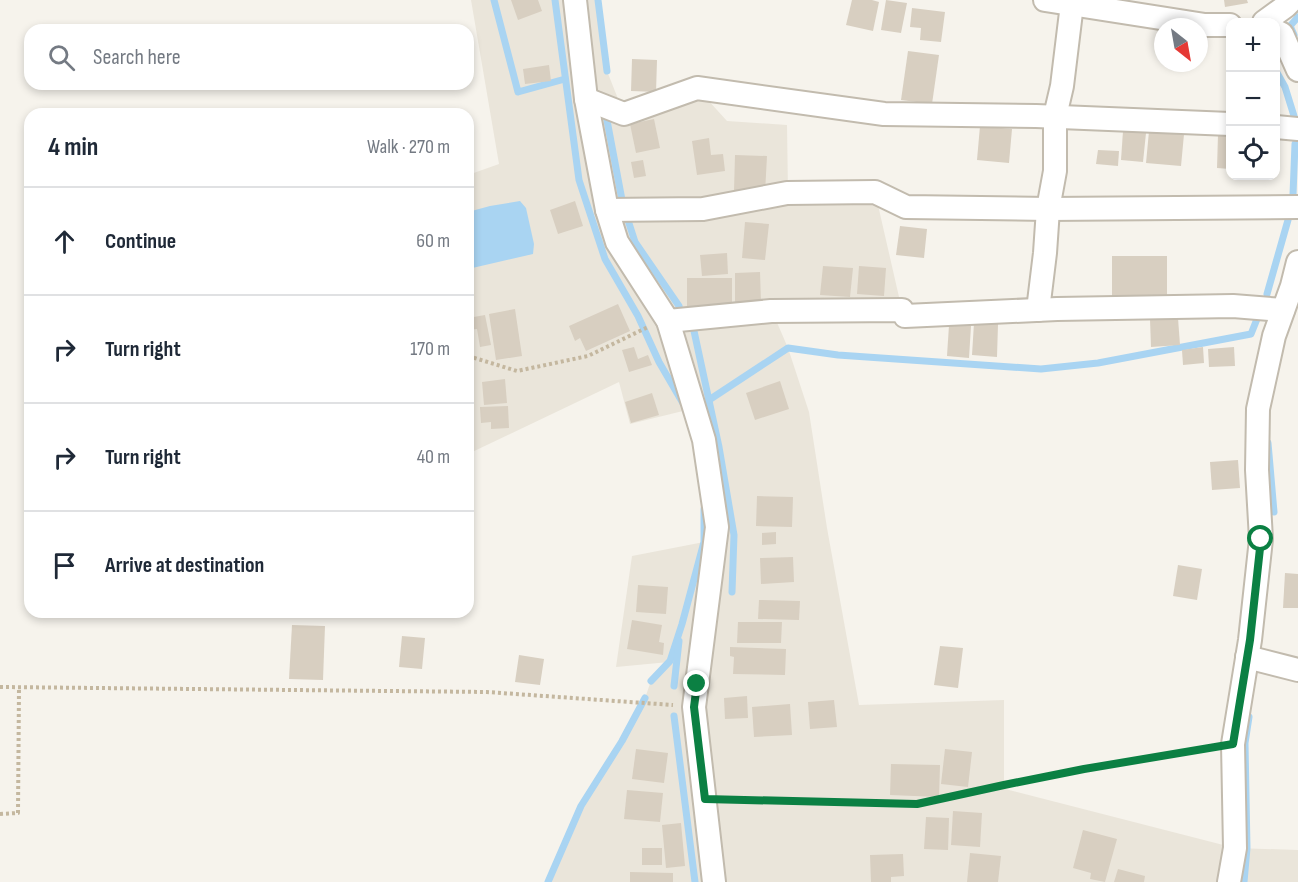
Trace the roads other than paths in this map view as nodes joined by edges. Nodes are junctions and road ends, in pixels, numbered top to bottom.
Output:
1 (574, 0) edge
2 (1045, 0) edge
3 (1292, 0) edge
4 (1072, 4) junction
5 (1270, 18) edge
6 (1226, 25) edge
7 (1280, 33) edge
8 (1298, 70) edge
9 (586, 99) junction
10 (1055, 116) junction
11 (1226, 124) edge
12 (1280, 127) edge
13 (1298, 129) edge
14 (1298, 207) edge
15 (1048, 209) junction
16 (607, 210) junction
17 (1298, 262) edge
18 (1038, 310) junction
19 (1283, 310) junction
20 (668, 321) junction
21 (1247, 657) junction
22 (1298, 670) edge
23 (714, 882) edge
24 (1229, 882) edge

1 - 9 street
2 - 4 street
3 - 5 street
4 - 6 street
4 - 10 street
7 - 8 street
9 - 10 street
9 - 16 street
10 - 11 street
10 - 15 street
12 - 13 street
14 - 15 street
15 - 16 street
15 - 18 street
16 - 20 street
17 - 19 street
18 - 19 street
18 - 20 street
19 - 21 street
20 - 23 street
21 - 22 street
21 - 24 street

